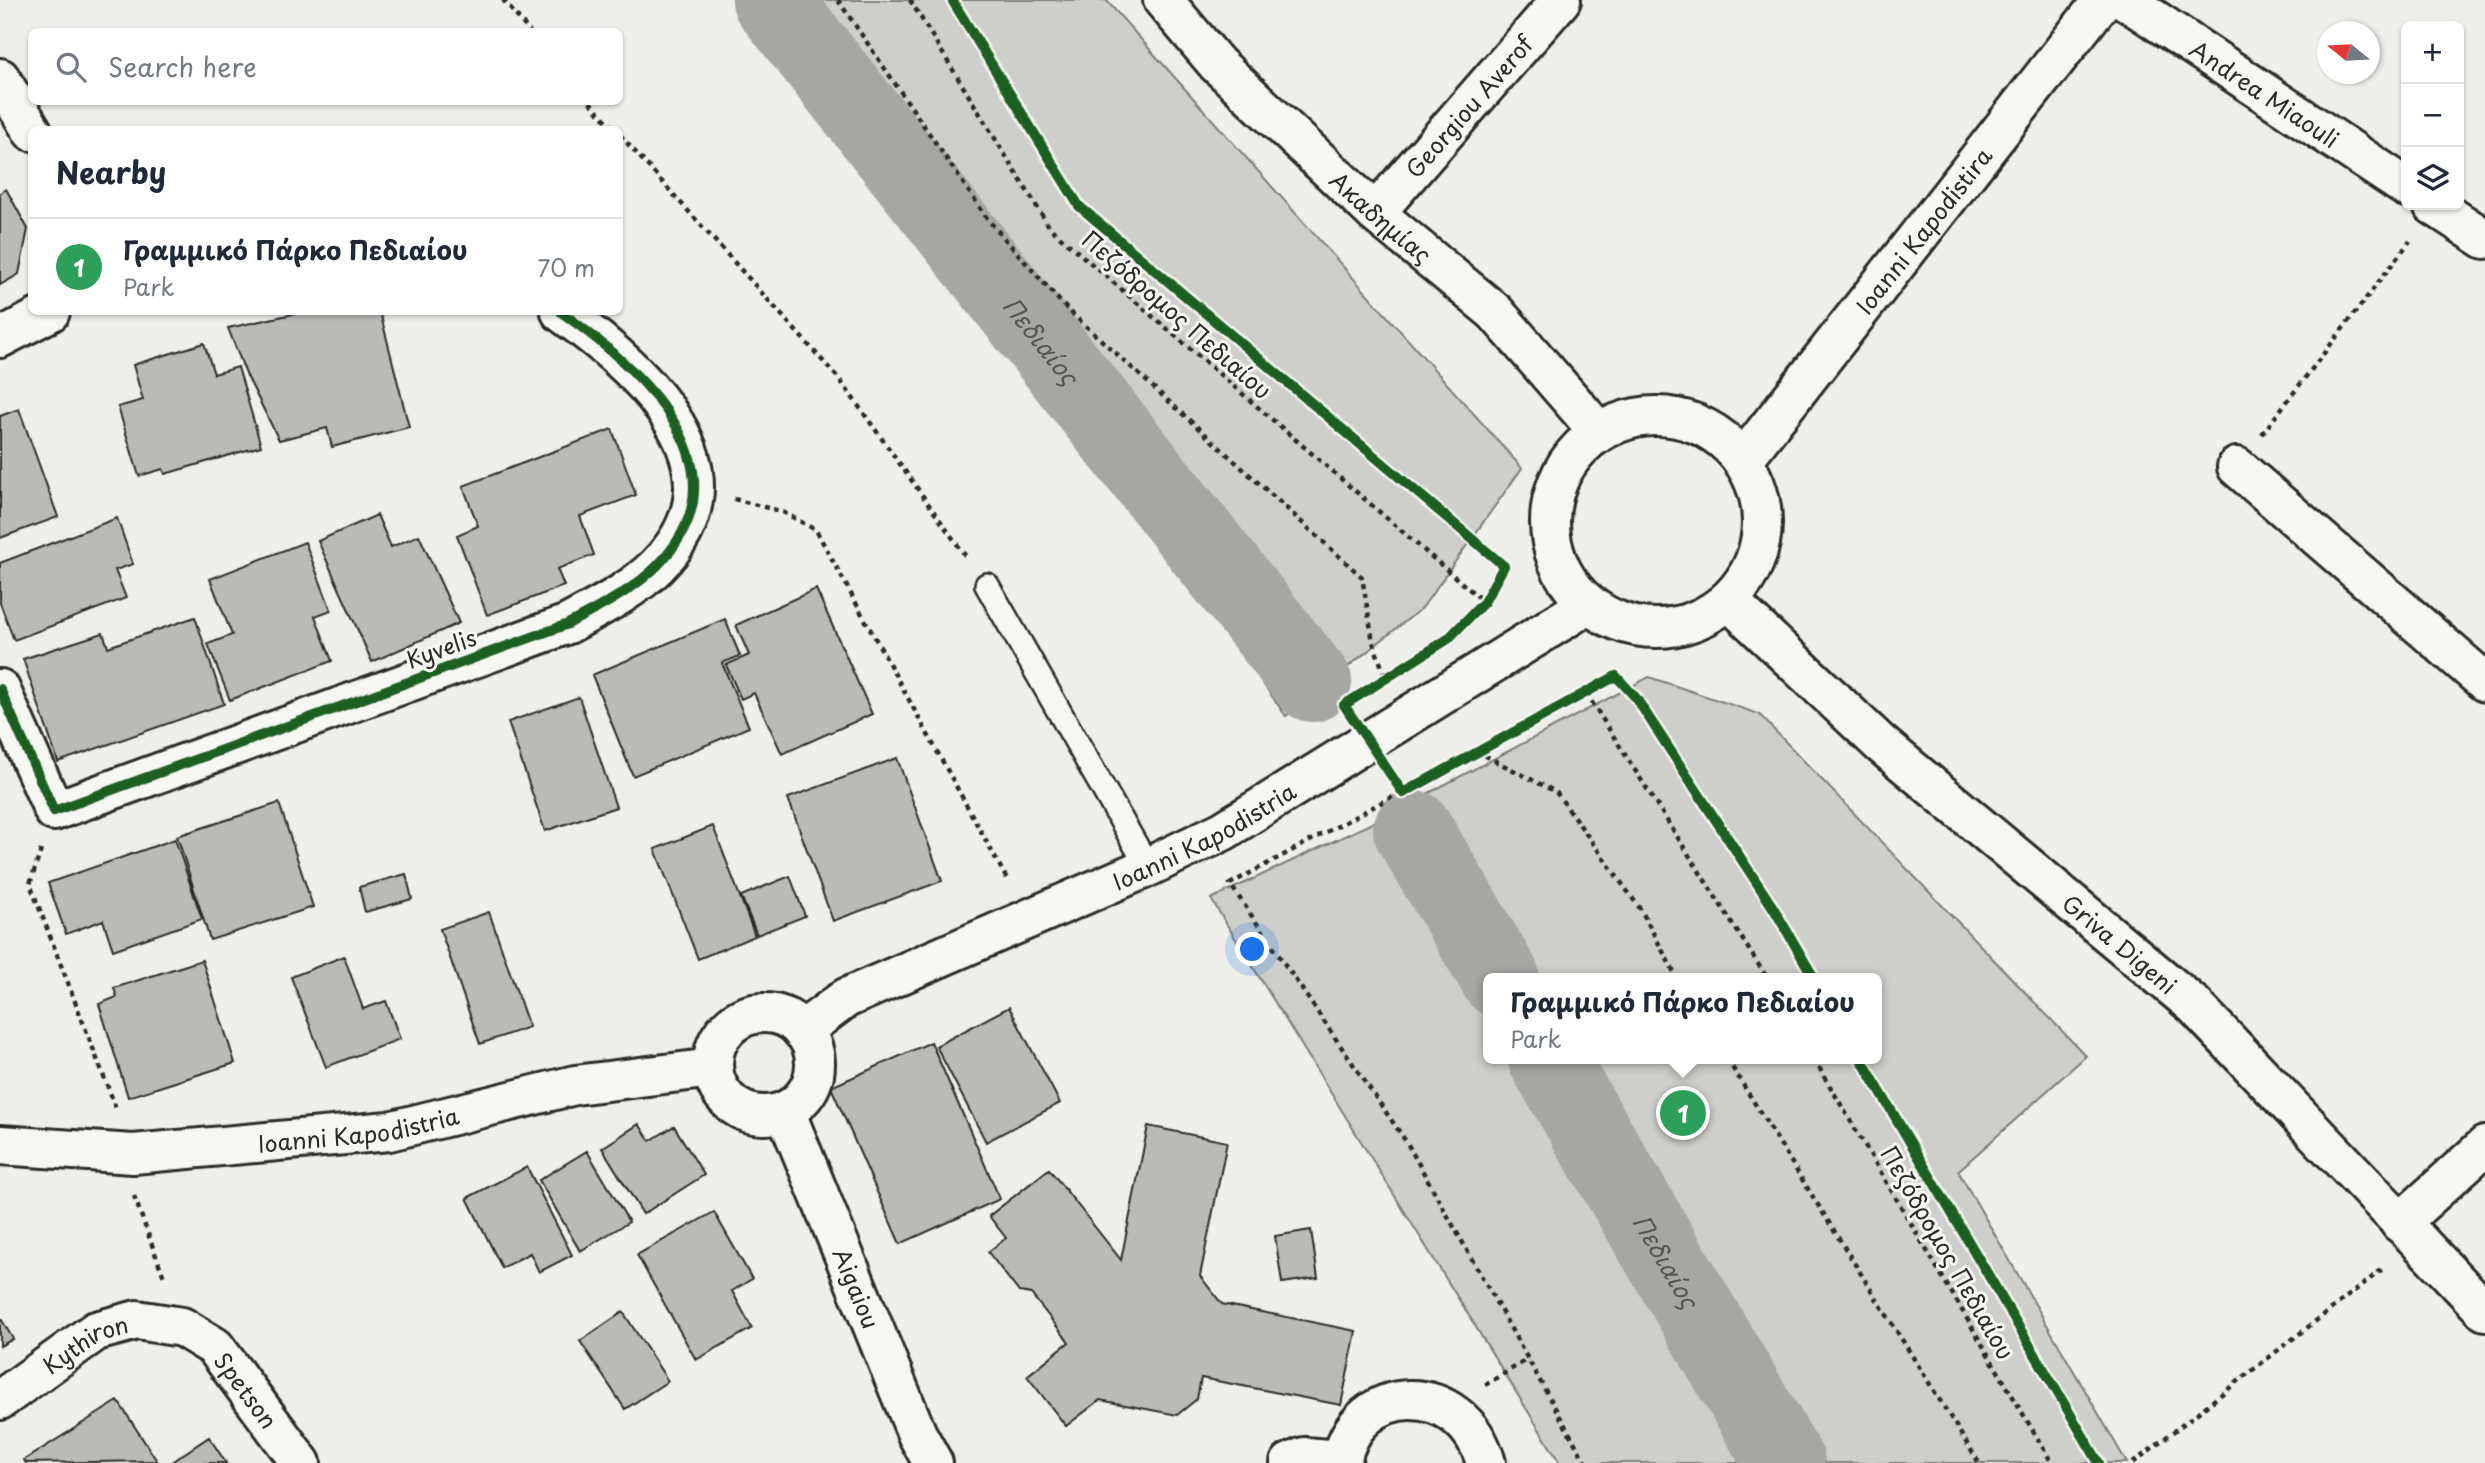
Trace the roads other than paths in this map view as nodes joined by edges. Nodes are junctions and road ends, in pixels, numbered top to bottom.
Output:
1 (1163, 0) edge
2 (1561, 0) edge
3 (2104, 0) edge
4 (2125, 0) edge
5 (0, 78) edge
6 (29, 126) edge
7 (2401, 184) edge
8 (2440, 210) edge
9 (1375, 213) junction
10 (2485, 239) edge
11 (44, 315) edge
12 (565, 315) edge
13 (0, 338) edge
14 (1599, 432) junction
15 (1743, 460) junction
16 (2237, 467) road end
17 (986, 585) road end
18 (1728, 601) junction
19 (1587, 605) junction
20 (2485, 682) edge
21 (0, 689) edge
22 (1148, 867) junction
23 (802, 1031) junction
24 (713, 1068) junction
25 (785, 1111) junction
26 (0, 1145) edge
27 (2485, 1146) edge
28 (2409, 1232) junction
29 (2485, 1311) edge
30 (182, 1327) joint
31 (0, 1400) edge
32 (1341, 1461) edge
33 (302, 1463) edge
34 (933, 1463) edge
35 (1290, 1463) edge
36 (1486, 1463) edge

1 - 9 street, Ακαδημίας
2 - 9 street, Georgiou Averof
3 - 15 street, Ioanni Kapodistira
4 - 7 street, Andrea Miaouli
5 - 6 street
8 - 10 street, Andrea Miaouli
9 - 14 street, Ακαδημίας
11 - 13 street
12 - 21 street, Kyvelis
14 - 15 street
14 - 19 street
15 - 18 street
16 - 20 street
17 - 22 lane
18 - 19 street
18 - 28 street, Griva Digeni
19 - 22 street, Ioanni Kapodistria
22 - 23 street, Ioanni Kapodistria
23 - 24 street
23 - 25 street
24 - 25 street
24 - 26 street, Ioanni Kapodistria
25 - 34 street, Aigaiou
27 - 28 street
28 - 29 street, Griva Digeni
30 - 31 street, Kythiron
30 - 33 street, Spetson
32 - 35 street
32 - 36 street

